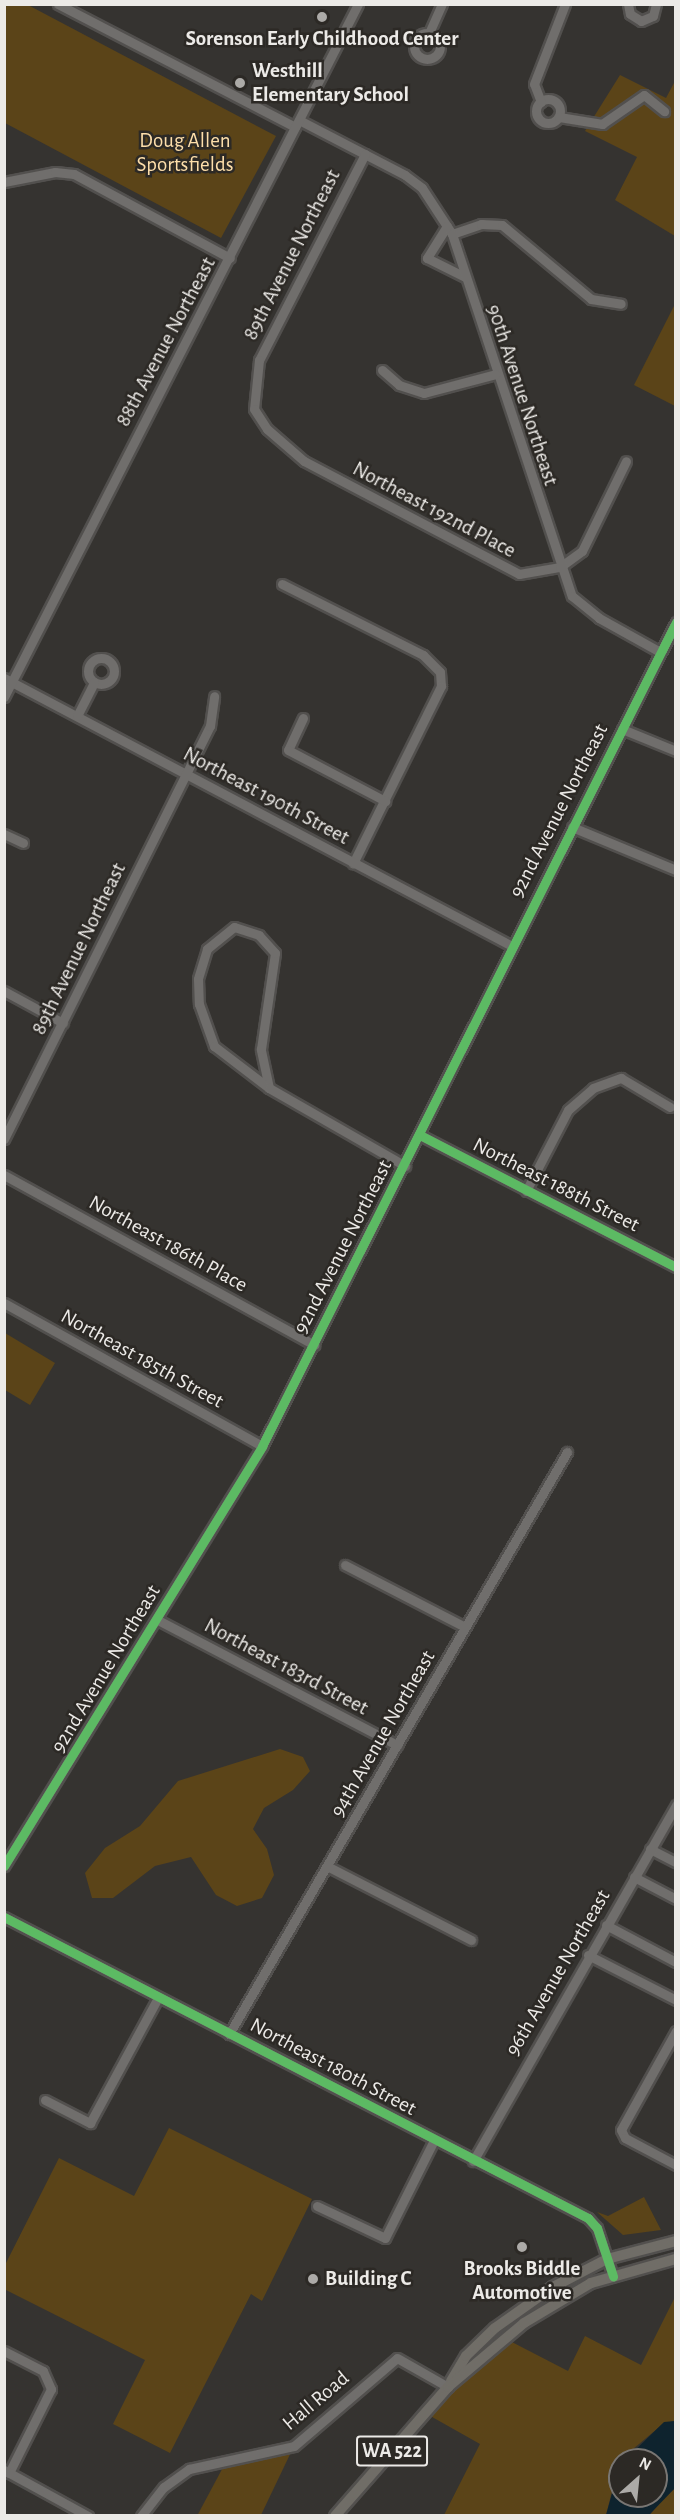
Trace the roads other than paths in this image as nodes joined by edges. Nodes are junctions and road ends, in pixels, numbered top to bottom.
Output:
1 (58, 4) edge
2 (358, 4) edge
3 (442, 4) edge
4 (565, 4) edge
5 (628, 4) edge
6 (656, 4) edge
7 (429, 33) dead end
8 (541, 102) junction
9 (664, 111) dead end
10 (559, 117) junction
11 (297, 123) junction
12 (365, 154) junction
13 (4, 182) edge
14 (449, 230) junction
15 (230, 258) junction
16 (465, 277) junction
17 (621, 304) dead end
18 (382, 370) dead end
19 (496, 374) junction
20 (254, 409) joint
21 (626, 461) dead end
22 (560, 567) junction
23 (282, 584) dead end
24 (675, 622) edge
25 (660, 652) junction
26 (8, 680) edge
27 (94, 682) dead end
28 (214, 696) dead end
29 (4, 697) edge
30 (77, 717) junction
31 (303, 718) dead end
32 (622, 729) junction
33 (675, 751) edge
34 (186, 774) junction
35 (385, 801) junction
36 (572, 827) junction
37 (4, 834) edge
38 (23, 843) dead end
39 (353, 863) junction
40 (675, 870) edge
41 (510, 945) junction
42 (4, 991) edge
43 (63, 1023) junction
44 (269, 1088) junction
45 (670, 1107) dead end
46 (420, 1134) junction
47 (4, 1140) edge
48 (405, 1166) junction
49 (4, 1175) edge
50 (526, 1191) junction
51 (675, 1267) edge
52 (4, 1303) edge
53 (314, 1345) junction
54 (262, 1446) junction
55 (567, 1452) dead end
56 (345, 1565) dead end
57 (158, 1620) junction
58 (465, 1627) junction
59 (397, 1745) junction
60 (675, 1805) edge
61 (650, 1849) junction
62 (675, 1862) edge
63 (4, 1866) edge
64 (327, 1866) junction
65 (634, 1877) junction
66 (675, 1899) edge
67 (4, 1917) edge
68 (606, 1925) junction
69 (471, 1940) dead end
70 (588, 1955) junction
71 (675, 1962) edge
72 (158, 1998) junction
73 (675, 2000) edge
74 (675, 2031) edge
75 (229, 2034) junction
76 (45, 2100) dead end
77 (434, 2140) junction
78 (473, 2161) junction
79 (675, 2165) edge
80 (317, 2206) dead end
81 (675, 2241) edge
82 (607, 2259) junction
83 (675, 2259) edge
84 (613, 2276) junction
85 (4, 2351) edge
86 (448, 2387) junction
87 (7, 2471) edge
88 (88, 2516) edge
89 (141, 2516) edge
90 (335, 2516) edge

1 - 11 street, 90th Avenue Northeast
2 - 11 street, 88th Avenue Northeast
3 - 7 street
4 - 8 street
5 - 6 street
8 - 10 street
8 - 10 street
9 - 10 street
11 - 12 street, 90th Avenue Northeast
11 - 15 street, 88th Avenue Northeast
12 - 14 street, 90th Avenue Northeast
12 - 20 street, 89th Avenue Northeast
13 - 15 street
14 - 16 street, 90th Avenue Northeast
14 - 16 street
14 - 17 street
15 - 26 street, 88th Avenue Northeast
16 - 19 street, 90th Avenue Northeast
18 - 19 street
19 - 22 street, 90th Avenue Northeast
20 - 22 street, Northeast 192nd Place
21 - 22 street
22 - 25 street
23 - 35 street
24 - 25 street, 92nd Avenue Northeast
25 - 32 street, 92nd Avenue Northeast
26 - 29 street, 88th Avenue Northeast
26 - 30 street, Northeast 190th Street
27 - 30 street
28 - 34 street, 89th Avenue Northeast
30 - 34 street, Northeast 190th Street
31 - 35 street
32 - 33 street
32 - 36 street, 92nd Avenue Northeast
34 - 39 street, Northeast 190th Street
34 - 43 street, 89th Avenue Northeast
35 - 39 street
36 - 40 street
36 - 41 street, 92nd Avenue Northeast
37 - 38 street
39 - 41 street, Northeast 190th Street
41 - 46 street, 92nd Avenue Northeast
42 - 43 street
43 - 47 street, 89th Avenue Northeast
44 - 44 street
44 - 48 street
45 - 50 street
46 - 48 street, 92nd Avenue Northeast
46 - 50 street, Northeast 188th Street
48 - 53 street, 92nd Avenue Northeast
49 - 53 street, Northeast 186th Place
50 - 51 street, Northeast 188th Street
52 - 54 street, Northeast 185th Street
53 - 54 street, 92nd Avenue Northeast
54 - 57 street, 92nd Avenue Northeast
55 - 58 street, 94th Avenue Northeast
56 - 58 street
57 - 59 street, Northeast 183rd Street
57 - 63 street, 92nd Avenue Northeast
58 - 59 street, 94th Avenue Northeast
59 - 64 street, 94th Avenue Northeast
60 - 61 street, 96th Avenue Northeast
61 - 62 street
61 - 65 street, 96th Avenue Northeast
64 - 69 street
64 - 75 street, 94th Avenue Northeast
65 - 66 street
65 - 68 street, 96th Avenue Northeast
67 - 72 street, Northeast 180th Street
68 - 70 street, 96th Avenue Northeast
68 - 71 street
70 - 73 street
70 - 78 street, 96th Avenue Northeast
72 - 75 street, Northeast 180th Street
72 - 76 street
74 - 79 street
75 - 77 street, Northeast 180th Street
77 - 78 street, Northeast 180th Street
77 - 80 street
78 - 82 street, Northeast 180th Street
81 - 82 main road, WA 522
82 - 84 street, Northeast 180th Street
82 - 86 main road, WA 522
83 - 84 main road, WA 522
84 - 86 main road, WA 522
85 - 87 street
86 - 89 street, Hall Road
86 - 90 main road, WA 522
87 - 88 street

